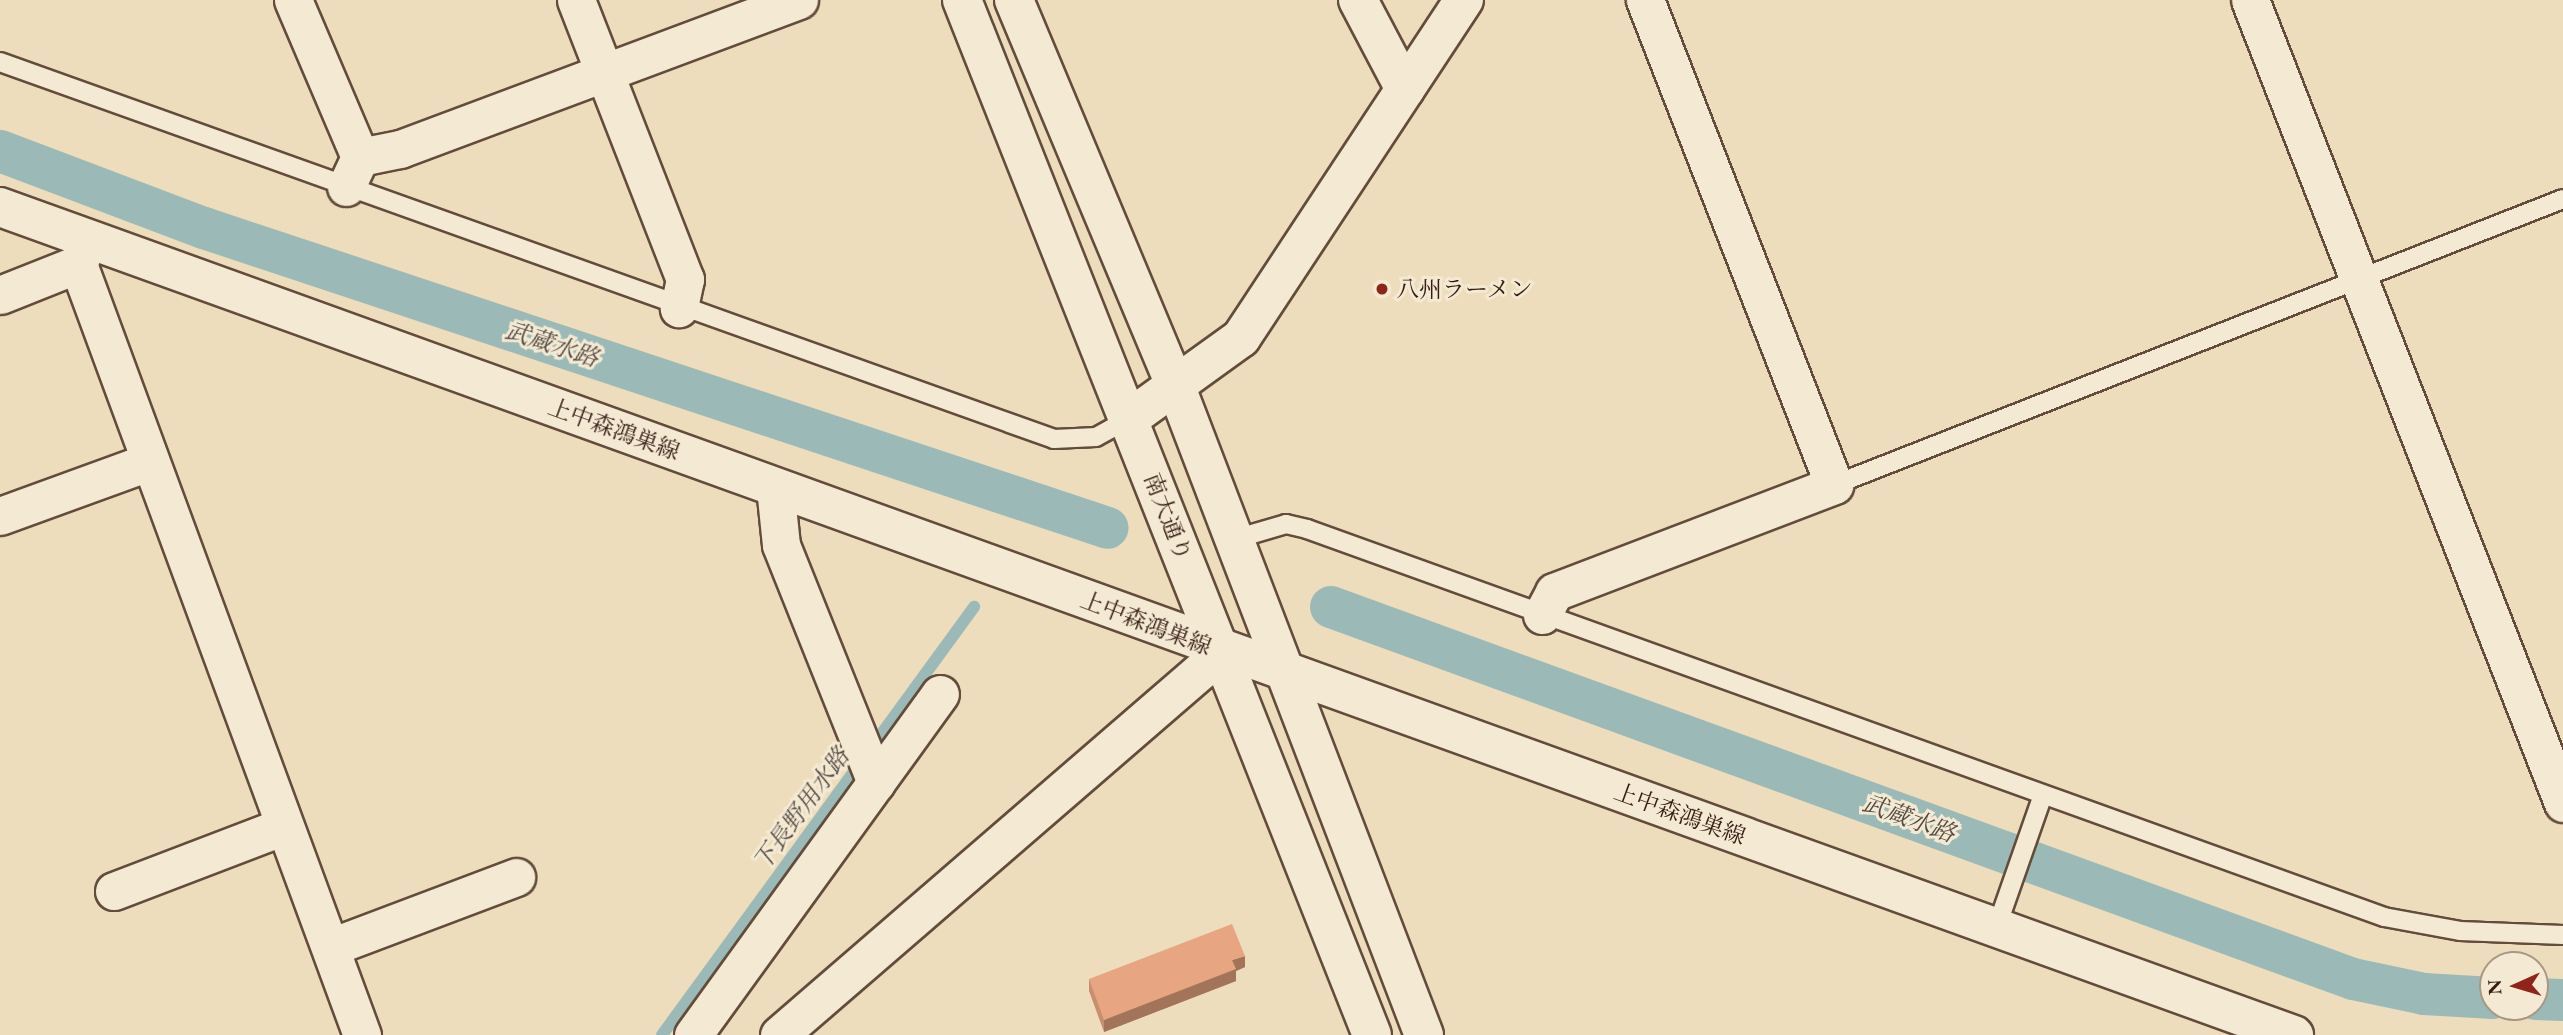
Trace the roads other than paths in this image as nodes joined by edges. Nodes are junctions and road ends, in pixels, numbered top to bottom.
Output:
1 (293, 0) edge
2 (576, 0) edge
3 (799, 0) edge
4 (962, 0) edge
5 (1014, 0) edge
6 (1358, 0) edge
7 (1464, 0) edge
8 (1645, 0) edge
9 (2250, 0) edge
10 (0, 62) edge
11 (606, 74) junction
12 (1405, 89) junction
13 (353, 172) junction
14 (2563, 199) edge
15 (0, 207) edge
16 (83, 251) junction
17 (2360, 281) junction
18 (0, 295) edge
19 (679, 308) junction
20 (1176, 387) junction
21 (1130, 418) junction
22 (148, 462) junction
23 (1834, 485) junction
24 (775, 487) junction
25 (0, 516) edge
26 (1235, 539) junction
27 (1542, 615) junction
28 (1221, 653) junction
29 (1286, 673) junction
30 (940, 694) dead end
31 (869, 767) junction
32 (2042, 799) junction
33 (2563, 803) edge
34 (284, 826) junction
35 (516, 877) dead end
36 (114, 891) dead end
37 (1996, 929) junction
38 (2563, 935) edge
39 (331, 947) junction
40 (353, 1032) edge
41 (782, 1034) edge
42 (693, 1035) edge
43 (1372, 1035) edge
44 (1424, 1035) edge
45 (2294, 1035) edge

1 - 13 street
2 - 11 street
3 - 11 street
4 - 21 street, 南大通り
5 - 20 street
6 - 12 street
7 - 12 street
8 - 23 street
9 - 17 street
10 - 13 lane
11 - 13 street
11 - 19 street
12 - 20 street
13 - 19 lane
14 - 17 lane
15 - 16 street, 上中森鴻巣線
16 - 18 street
16 - 22 street
16 - 24 street, 上中森鴻巣線
17 - 23 lane
17 - 33 street
19 - 21 lane
20 - 21 street
20 - 26 street
21 - 28 street, 南大通り
22 - 25 street
22 - 34 street
23 - 27 street
24 - 28 street, 上中森鴻巣線
24 - 31 street
26 - 27 lane
26 - 29 street
27 - 32 lane
28 - 29 street, 上中森鴻巣線
28 - 41 street
28 - 43 street, 南大通り
29 - 37 street, 上中森鴻巣線
29 - 44 street
30 - 31 street
31 - 42 street
32 - 37 lane
32 - 38 lane
34 - 36 street
34 - 39 street
35 - 39 street
37 - 45 street, 上中森鴻巣線
39 - 40 street

